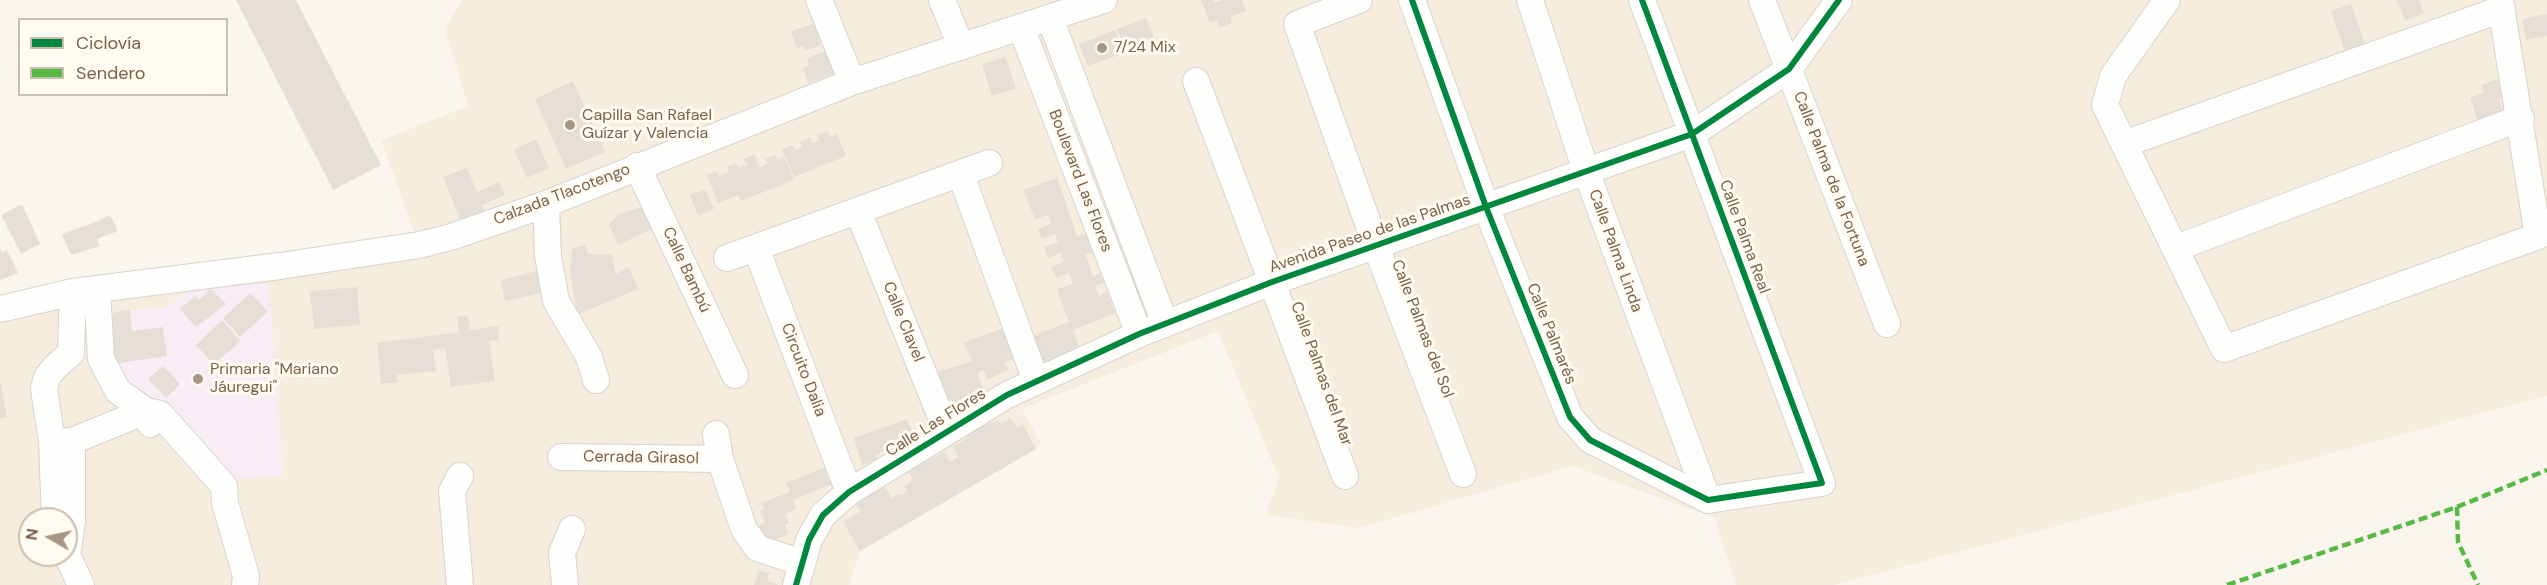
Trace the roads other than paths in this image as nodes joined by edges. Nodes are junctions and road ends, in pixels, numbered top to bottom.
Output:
1 (819, 0) edge
2 (942, 0) edge
3 (1104, 0) edge
4 (1359, 0) edge
5 (1412, 0) edge
6 (1530, 0) edge
7 (1642, 0) edge
8 (1762, 0) edge
9 (1839, 0) edge
10 (2167, 0) edge
11 (2501, 4) edge
12 (1050, 18) junction
13 (1021, 27) junction
14 (961, 47) junction
15 (1789, 69) junction
16 (1196, 81) dead end
17 (852, 82) junction
18 (2521, 118) junction
19 (1692, 134) junction
20 (2124, 144) junction
21 (988, 163) dead end
22 (637, 166) junction
23 (1586, 171) junction
24 (961, 174) junction
25 (546, 204) junction
26 (1486, 207) junction
27 (858, 211) junction
28 (1376, 246) junction
29 (756, 248) junction
30 (2176, 248) junction
31 (727, 258) dead end
32 (1272, 282) junction
33 (85, 291) junction
34 (0, 309) edge
35 (1165, 324) junction
36 (1887, 324) dead end
37 (1139, 334) junction
38 (71, 353) junction
39 (101, 358) junction
40 (735, 375) dead end
41 (596, 380) dead end
42 (1036, 381) junction
43 (146, 411) junction
44 (947, 432) junction
45 (716, 434) dead end
46 (62, 442) junction
47 (561, 457) dead end
48 (720, 459) junction
49 (1462, 474) dead end
50 (460, 476) dead end
51 (1345, 476) dead end
52 (849, 492) junction
53 (1708, 500) junction
54 (56, 507) edge
55 (70, 507) edge
56 (572, 529) dead end
57 (73, 567) edge
58 (799, 574) edge
59 (81, 585) edge
60 (246, 585) edge
61 (460, 585) edge
62 (565, 585) edge

1 - 17 street
2 - 14 street
3 - 12 street, Calzada Tlacotengo
4 - 28 street, Calle Palmas del Sol
5 - 26 street, Calle Palmarés
6 - 23 street, Calle Palma Linda
7 - 19 street, Calle Palma Real
8 - 15 street, Calle Palma de la Fortuna
9 - 15 street, Avenida Paseo de las Palmas
10 - 20 street
11 - 18 street
11 - 20 street
12 - 13 street, Calzada Tlacotengo
12 - 35 street, Boulevard Las Flores
13 - 14 street, Calzada Tlacotengo
13 - 37 street, Boulevard Las Flores
14 - 17 street, Calzada Tlacotengo
15 - 19 street, Avenida Paseo de las Palmas
15 - 36 street, Calle Palma de la Fortuna
16 - 32 street, Calle Palmas del Mar
17 - 22 street, Calzada Tlacotengo
18 - 30 street
18 - 30 street
19 - 23 street, Avenida Paseo de las Palmas
19 - 53 street, Calle Palma Real
20 - 30 street
21 - 24 street
22 - 25 street, Calzada Tlacotengo
22 - 40 street, Calle Bambú
23 - 26 street, Avenida Paseo de las Palmas
23 - 53 street, Calle Palma Linda
24 - 27 street
24 - 42 street
25 - 33 street, Calzada Tlacotengo
25 - 41 street
26 - 28 street, Avenida Paseo de las Palmas
26 - 53 street, Calle Palmarés
27 - 29 street
27 - 44 street, Calle Clavel
28 - 32 street, Avenida Paseo de las Palmas
28 - 49 street, Calle Palmas del Sol
29 - 31 street
29 - 52 street, Circuito Dalia
32 - 35 street, Avenida Paseo de las Palmas
32 - 51 street, Calle Palmas del Mar
33 - 34 street, Calzada Tlacotengo
33 - 38 street
33 - 39 street
35 - 37 street, Avenida Paseo de las Palmas
37 - 42 street, Calle Las Flores
38 - 39 street
38 - 46 street
39 - 43 street
42 - 44 street, Calle Las Flores
43 - 46 street
43 - 60 street
44 - 52 street, Calle Las Flores
45 - 48 street, Cerrada Girasol
46 - 54 street
46 - 55 street
47 - 48 street, Cerrada Girasol
48 - 58 street, Cerrada Girasol
50 - 61 street
52 - 58 street, Calle Las Flores
56 - 62 street
57 - 59 street

